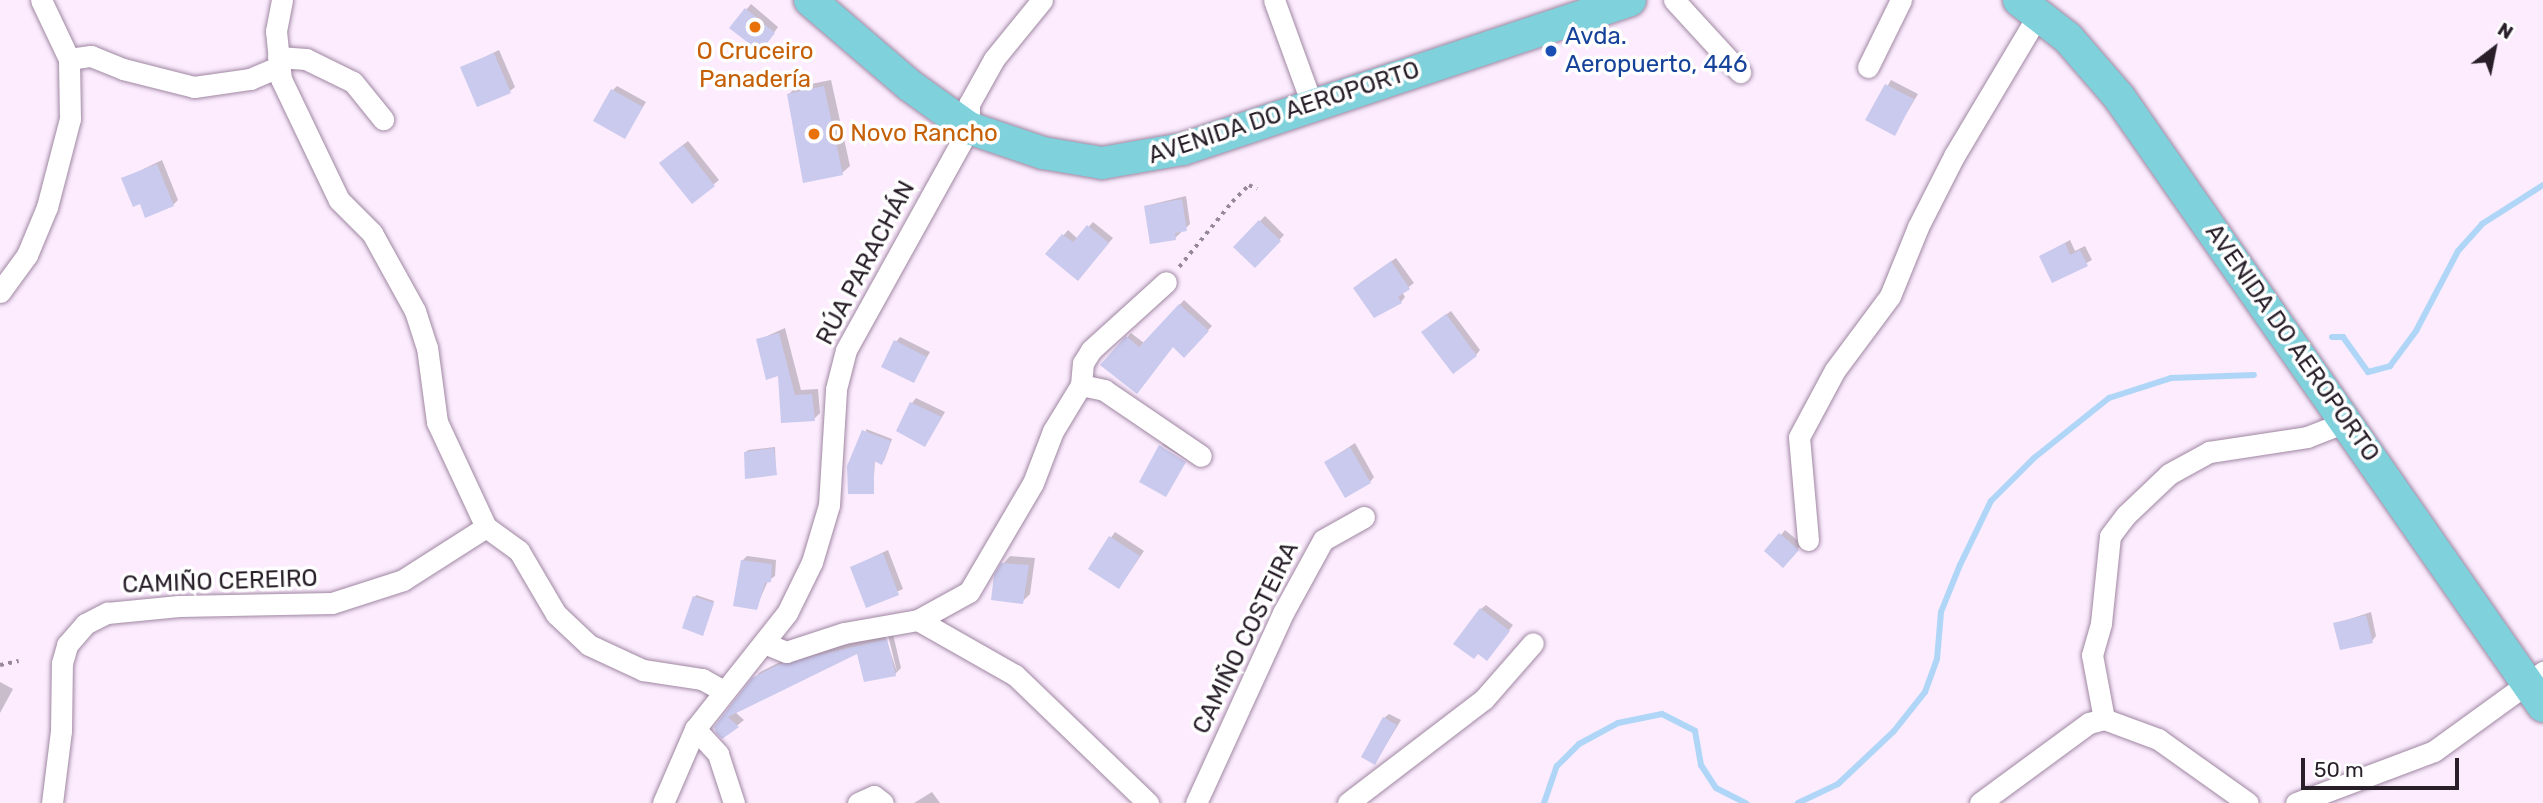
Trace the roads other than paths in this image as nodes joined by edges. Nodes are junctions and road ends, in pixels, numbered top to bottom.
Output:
1 (41, 0) edge
2 (282, 0) edge
3 (810, 0) edge
4 (1042, 0) edge
5 (1274, 0) edge
6 (1630, 0) edge
7 (1674, 0) edge
8 (1901, 0) edge
9 (2028, 7) edge
10 (69, 59) junction
11 (278, 62) junction
12 (1868, 67) dead end
13 (1740, 72) dead end
14 (1313, 107) junction
15 (383, 119) dead end
16 (969, 128) junction
17 (1166, 282) road end
18 (0, 292) edge
19 (1081, 385) junction
20 (2348, 421) junction
21 (1201, 456) dead end
22 (1364, 517) dead end
23 (486, 527) junction
24 (1808, 540) dead end
25 (918, 620) junction
26 (764, 643) junction
27 (1533, 643) dead end
28 (2538, 687) edge
29 (722, 690) junction
30 (2104, 719) junction
31 (695, 729) junction
32 (52, 803) edge
33 (663, 803) edge
34 (734, 803) edge
35 (858, 803) edge
36 (883, 803) edge
37 (1148, 803) edge
38 (1196, 803) edge
39 (1348, 803) edge
40 (1981, 803) edge
41 (2248, 803) edge
42 (2297, 803) edge

1 - 10 street
2 - 11 street
3 - 16 main road, AVENIDA DO AEROPORTO
4 - 16 street, RÚA PARACHÁN
5 - 14 street
6 - 14 main road, AVENIDA DO AEROPORTO
7 - 13 street
8 - 12 street
9 - 20 main road, AVENIDA DO AEROPORTO
9 - 24 street
10 - 11 street
10 - 18 street
11 - 15 street
11 - 23 street
14 - 16 main road, AVENIDA DO AEROPORTO
16 - 26 street, RÚA PARACHÁN
17 - 19 street
19 - 21 street
19 - 25 street
20 - 28 main road, AVENIDA DO AEROPORTO
20 - 30 street
22 - 38 street, CAMIÑO COSTEIRA
23 - 29 street
23 - 32 street, CAMIÑO CEREIRO
25 - 26 street
25 - 37 street
26 - 29 street, RÚA PARACHÁN
27 - 39 street
28 - 42 street
29 - 31 street, RÚA PARACHÁN
30 - 40 street
30 - 41 street
31 - 33 street, RÚA PARACHÁN
31 - 34 street
35 - 36 street

